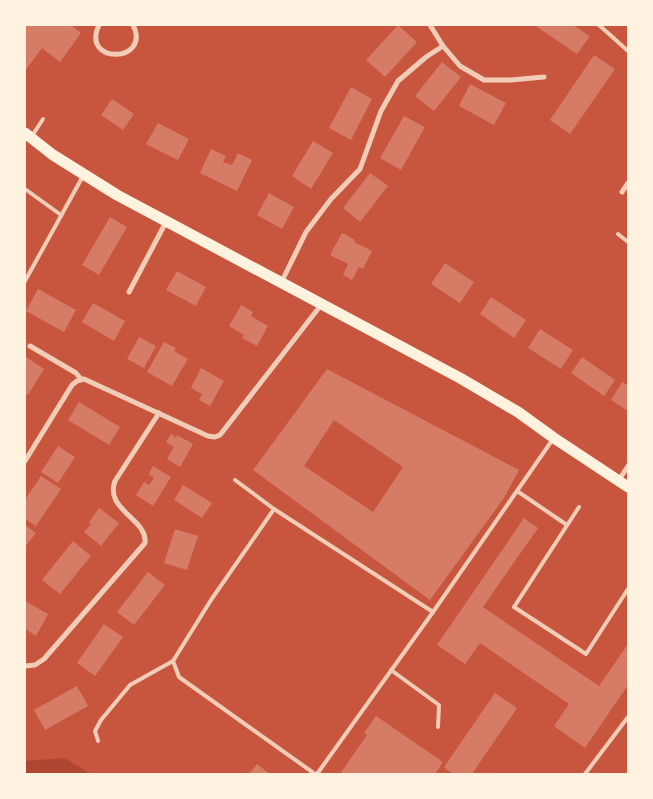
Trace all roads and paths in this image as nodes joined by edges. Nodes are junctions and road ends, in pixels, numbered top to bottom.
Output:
1 (99, 25) edge
2 (133, 25) edge
3 (430, 25) edge
4 (599, 25) edge
5 (444, 46) junction
6 (628, 51) edge
7 (544, 77) dead end
8 (43, 119) dead end
9 (28, 135) edge
10 (84, 174) junction
11 (628, 183) edge
12 (25, 189) edge
13 (622, 192) dead end
14 (61, 215) junction
15 (166, 222) junction
16 (618, 234) dead end
17 (628, 242) edge
18 (25, 281) edge
19 (281, 283) junction
20 (129, 292) dead end
21 (321, 305) junction
22 (30, 346) dead end
23 (81, 379) junction
24 (158, 413) junction
25 (554, 438) junction
26 (25, 461) edge
27 (628, 466) edge
28 (235, 480) dead end
29 (623, 483) edge
30 (517, 491) junction
31 (579, 507) dead end
32 (274, 509) junction
33 (567, 525) junction
34 (628, 590) edge
35 (433, 612) junction
36 (173, 661) junction
37 (25, 666) edge
38 (391, 670) junction
39 (628, 717) edge
40 (438, 726) dead end
41 (98, 741) dead end
42 (316, 774) edge
43 (585, 774) edge

1 - 2 street
3 - 5 street
4 - 6 lane
5 - 7 street
5 - 19 street
8 - 9 lane
9 - 10 main road
10 - 14 lane
10 - 15 main road
11 - 13 street
12 - 14 lane
14 - 18 lane
15 - 19 main road
15 - 20 street
16 - 17 lane
19 - 21 main road
21 - 24 street
21 - 25 main road
22 - 23 street
23 - 24 street
23 - 26 street
24 - 37 street
25 - 29 main road
25 - 30 lane
27 - 29 street
28 - 32 lane
30 - 33 lane
30 - 35 lane
31 - 33 lane
32 - 35 lane
32 - 36 lane
33 - 34 lane
35 - 38 lane
36 - 41 lane
36 - 42 lane
38 - 40 lane
38 - 42 lane
39 - 43 lane

